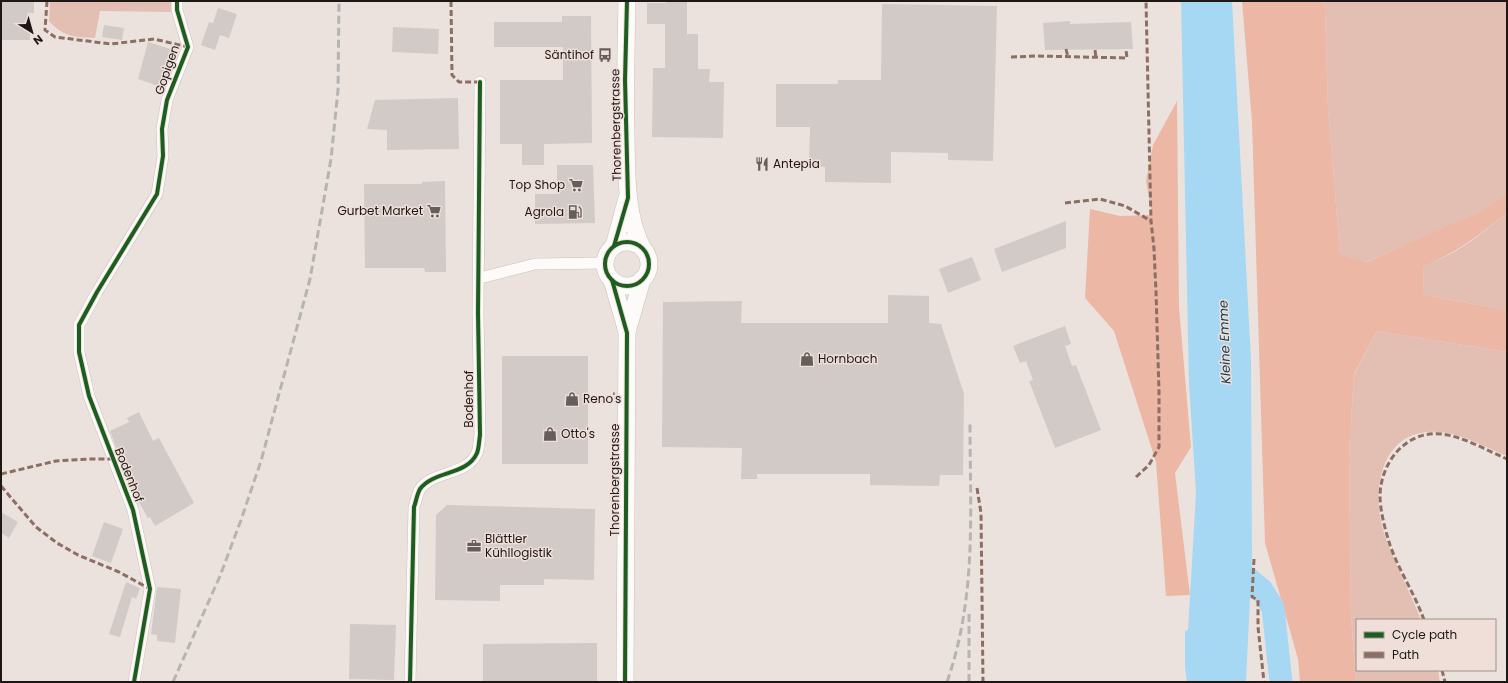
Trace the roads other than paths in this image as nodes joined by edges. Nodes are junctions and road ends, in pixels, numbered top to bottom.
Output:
1 (177, 1) edge
2 (627, 1) edge
3 (480, 82) dead end
4 (628, 198) junction
5 (614, 246) junction
6 (642, 247) junction
7 (605, 263) junction
8 (480, 278) junction
9 (612, 280) junction
10 (642, 280) junction
11 (79, 326) joint
12 (627, 332) junction
13 (134, 682) edge
14 (410, 682) edge
15 (625, 682) edge

1 - 11 street, Gopigen
2 - 4 main road, Thorenbergstrasse
3 - 8 street, Bodenhof
4 - 5 main road, Thorenbergstrasse
4 - 6 main road, Thorenbergstrasse
5 - 6 main road
5 - 7 main road
6 - 10 main road
7 - 8 street
7 - 9 main road
8 - 14 street, Bodenhof
9 - 10 main road
9 - 12 main road, Thorenbergstrasse
10 - 12 main road, Thorenbergstrasse
11 - 13 street, Bodenhof
12 - 15 main road, Thorenbergstrasse

